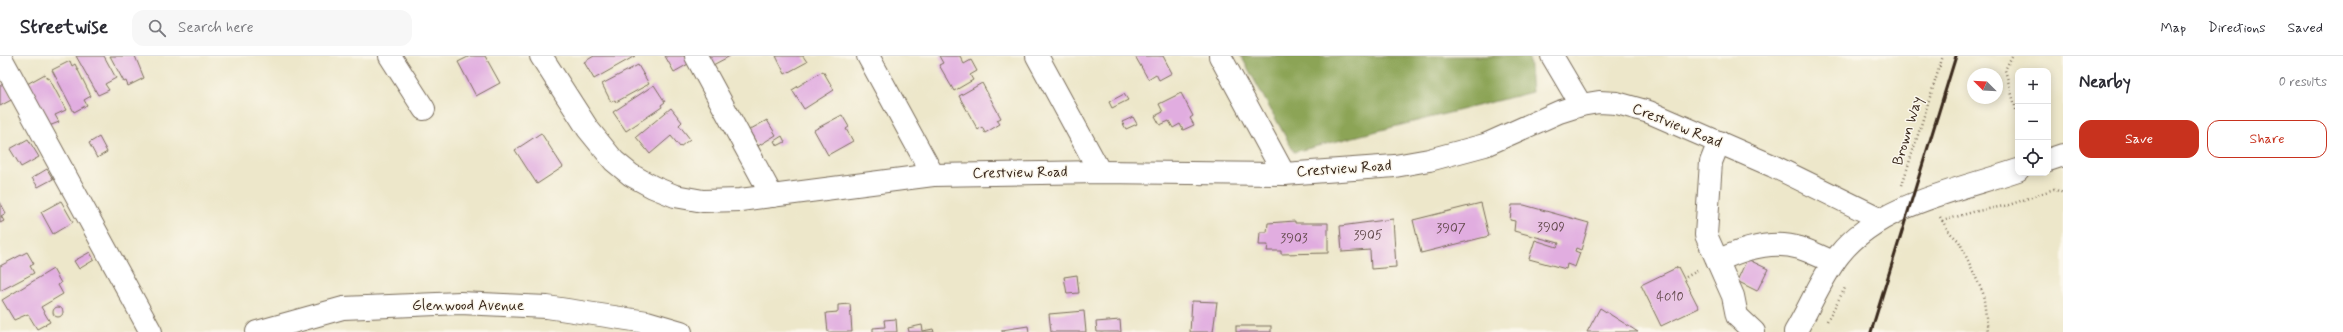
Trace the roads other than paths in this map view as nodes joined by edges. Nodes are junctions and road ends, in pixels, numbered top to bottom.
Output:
1 (0, 56) edge
2 (390, 56) edge
3 (541, 56) edge
4 (696, 56) edge
5 (868, 56) edge
6 (1037, 56) edge
7 (1220, 56) edge
8 (1552, 56) edge
9 (1581, 105) junction
10 (424, 109) dead end
11 (1719, 142) junction
12 (2063, 155) edge
13 (2051, 159) edge
14 (2015, 171) edge
15 (1100, 172) junction
16 (1284, 174) junction
17 (933, 175) junction
18 (772, 196) junction
19 (1887, 216) junction
20 (1834, 262) junction
21 (1710, 265) junction
22 (151, 332) edge
23 (256, 332) edge
24 (680, 332) edge
25 (1754, 332) edge
26 (1795, 332) edge

1 - 22 street
2 - 10 street
3 - 18 street, Crestview Road
4 - 18 street
5 - 17 street
6 - 15 street
7 - 16 street
8 - 9 street
9 - 11 street, Crestview Road
9 - 16 street, Crestview Road
11 - 19 street, Crestview Road
11 - 21 street
12 - 13 street
14 - 19 street
15 - 16 street, Crestview Road
15 - 17 street, Crestview Road
17 - 18 street, Crestview Road
19 - 20 street
20 - 21 street
20 - 26 street
21 - 25 street
23 - 24 street, Glenwood Avenue

